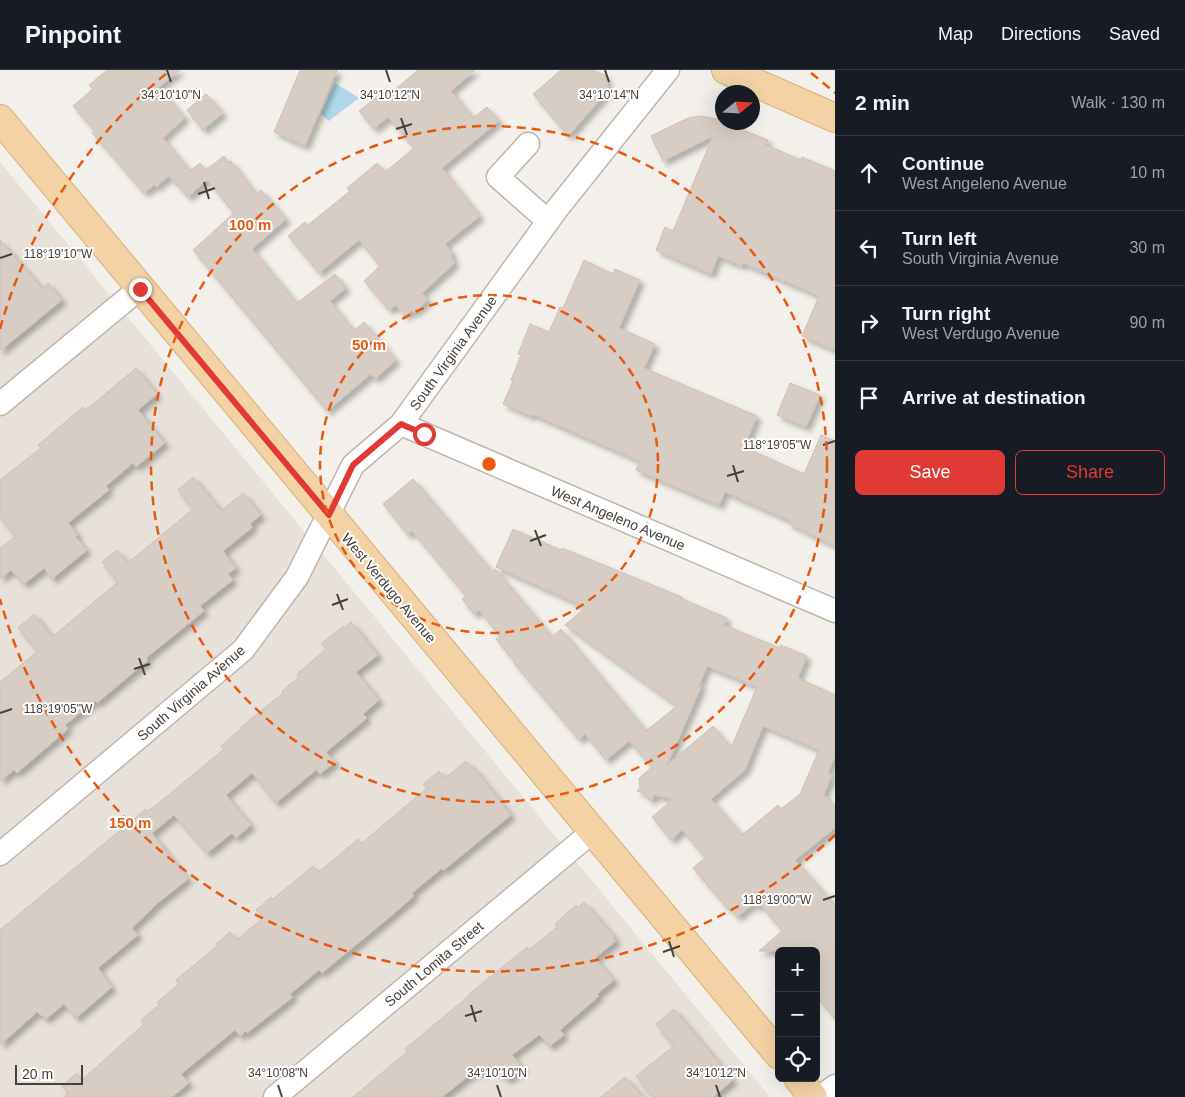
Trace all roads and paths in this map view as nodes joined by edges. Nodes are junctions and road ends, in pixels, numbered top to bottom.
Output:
1 (668, 70) edge
2 (726, 70) edge
3 (835, 118) edge
4 (0, 119) edge
5 (528, 144) dead end
6 (548, 221) junction
7 (140, 289) junction
8 (3, 396) edge
9 (401, 424) junction
10 (329, 515) junction
11 (835, 611) edge
12 (592, 832) junction
13 (0, 854) edge
14 (775, 1051) edge
15 (801, 1082) edge
16 (835, 1086) edge
17 (275, 1097) edge
18 (813, 1097) edge
19 (820, 1097) edge

1 - 6 street, South Virginia Avenue
2 - 3 main road
4 - 7 main road, West Verdugo Avenue
5 - 6 street
6 - 9 street, South Virginia Avenue
7 - 8 street
7 - 10 main road, West Verdugo Avenue
9 - 10 street, South Virginia Avenue
9 - 11 street, West Angeleno Avenue
10 - 12 main road, West Verdugo Avenue
10 - 13 street, South Virginia Avenue
12 - 14 main road, West Verdugo Avenue
12 - 17 street, South Lomita Street
15 - 18 main road
16 - 19 street

